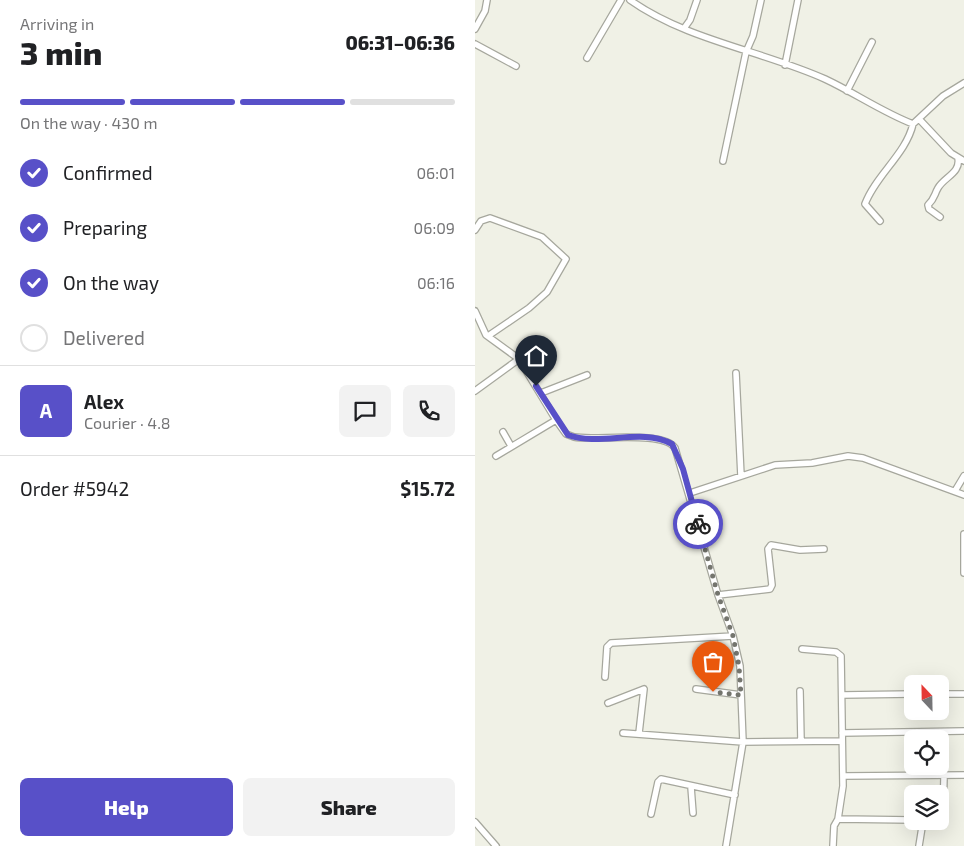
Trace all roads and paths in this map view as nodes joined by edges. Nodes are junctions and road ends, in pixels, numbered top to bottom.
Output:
1 (487, 0) edge
2 (621, 0) edge
3 (630, 0) edge
4 (697, 0) edge
5 (761, 0) edge
6 (799, 0) edge
7 (685, 27) junction
8 (475, 29) edge
9 (872, 42) dead end
10 (475, 44) edge
11 (746, 52) junction
12 (587, 58) dead end
13 (785, 65) junction
14 (516, 66) dead end
15 (964, 83) edge
16 (847, 91) junction
17 (919, 119) junction
18 (913, 124) junction
19 (958, 158) junction
20 (964, 161) edge
21 (723, 162) dead end
22 (940, 217) dead end
23 (880, 221) dead end
24 (475, 230) edge
25 (475, 311) edge
26 (488, 336) junction
27 (519, 359) junction
28 (736, 373) dead end
29 (587, 375) dead end
30 (475, 391) edge
31 (541, 393) junction
32 (556, 420) junction
33 (503, 432) dead end
34 (511, 446) junction
35 (497, 456) dead end
36 (741, 476) junction
37 (964, 476) edge
38 (955, 490) junction
39 (690, 493) junction
40 (964, 495) edge
41 (964, 534) edge
42 (824, 549) dead end
43 (964, 573) edge
44 (718, 595) junction
45 (733, 636) junction
46 (802, 649) dead end
47 (605, 677) dead end
48 (696, 689) dead end
49 (800, 691) dead end
50 (904, 694) edge
51 (949, 694) edge
52 (964, 694) edge
53 (741, 695) junction
54 (842, 695) junction
55 (608, 703) dead end
56 (964, 731) edge
57 (623, 733) dead end
58 (639, 733) junction
59 (842, 733) junction
60 (801, 741) junction
61 (842, 741) junction
62 (743, 742) junction
63 (964, 775) edge
64 (844, 776) junction
65 (944, 777) junction
66 (944, 785) edge
67 (691, 787) junction
68 (735, 795) junction
69 (693, 812) dead end
70 (651, 814) dead end
71 (838, 819) junction
72 (904, 820) edge
73 (475, 822) edge
74 (922, 830) edge
75 (496, 846) edge
76 (726, 846) edge
77 (833, 846) edge
78 (919, 846) edge

1 - 8 street
2 - 12 street
3 - 7 street
4 - 7 street
5 - 11 street
6 - 13 street
7 - 11 street
9 - 16 street
10 - 14 street
11 - 13 street
11 - 21 street
13 - 16 street
15 - 17 street
16 - 18 street
17 - 18 street
17 - 19 street
18 - 23 street
19 - 20 street
19 - 22 street
24 - 26 street
25 - 26 street
26 - 27 street
27 - 30 street
27 - 31 street
28 - 36 street
29 - 31 street
31 - 32 street
32 - 34 street
32 - 39 street
33 - 34 street
34 - 35 street
36 - 38 street
36 - 39 street
37 - 38 street
38 - 40 street
39 - 44 street
41 - 43 street
42 - 44 street
44 - 45 street
45 - 47 street
45 - 53 street
46 - 54 street
48 - 53 street
49 - 60 street
50 - 54 street
51 - 52 street
53 - 62 street
54 - 59 street
55 - 58 street
56 - 59 street
57 - 58 street
58 - 62 street
59 - 61 street
60 - 61 street
60 - 62 street
61 - 64 street
62 - 68 street
63 - 65 street
64 - 65 street
64 - 71 street
65 - 66 street
67 - 68 street
67 - 69 street
67 - 70 street
68 - 76 street
71 - 72 street
71 - 77 street
73 - 75 street
74 - 78 street

